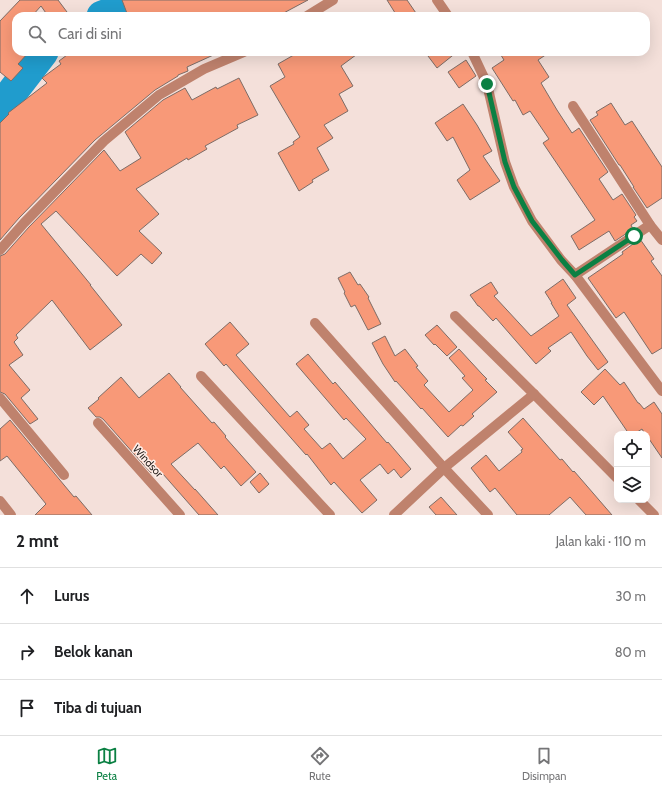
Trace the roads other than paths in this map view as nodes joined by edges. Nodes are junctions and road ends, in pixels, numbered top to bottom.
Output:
1 (333, 0) edge
2 (437, 0) edge
3 (314, 12) edge
4 (445, 12) edge
5 (235, 56) edge
6 (474, 56) edge
7 (573, 106) dead end
8 (650, 225) junction
9 (662, 240) edge
10 (0, 250) edge
11 (575, 275) junction
12 (455, 316) dead end
13 (315, 323) dead end
14 (201, 376) dead end
15 (662, 391) edge
16 (534, 394) junction
17 (0, 398) edge
18 (98, 423) dead end
19 (444, 468) junction
20 (64, 475) dead end
21 (614, 475) edge
22 (0, 502) edge
23 (642, 503) edge
24 (11, 515) edge
25 (180, 515) edge
26 (330, 515) edge
27 (394, 515) edge
28 (488, 515) edge
29 (654, 515) edge

1 - 3 street
2 - 4 street
5 - 10 street
6 - 11 street
7 - 8 street
8 - 9 street
8 - 11 street
11 - 15 street
12 - 16 street
13 - 19 street
14 - 26 street
16 - 19 street
16 - 21 street
17 - 20 street
18 - 25 street, Windsor
19 - 27 street
19 - 28 street
22 - 24 street
23 - 29 street

